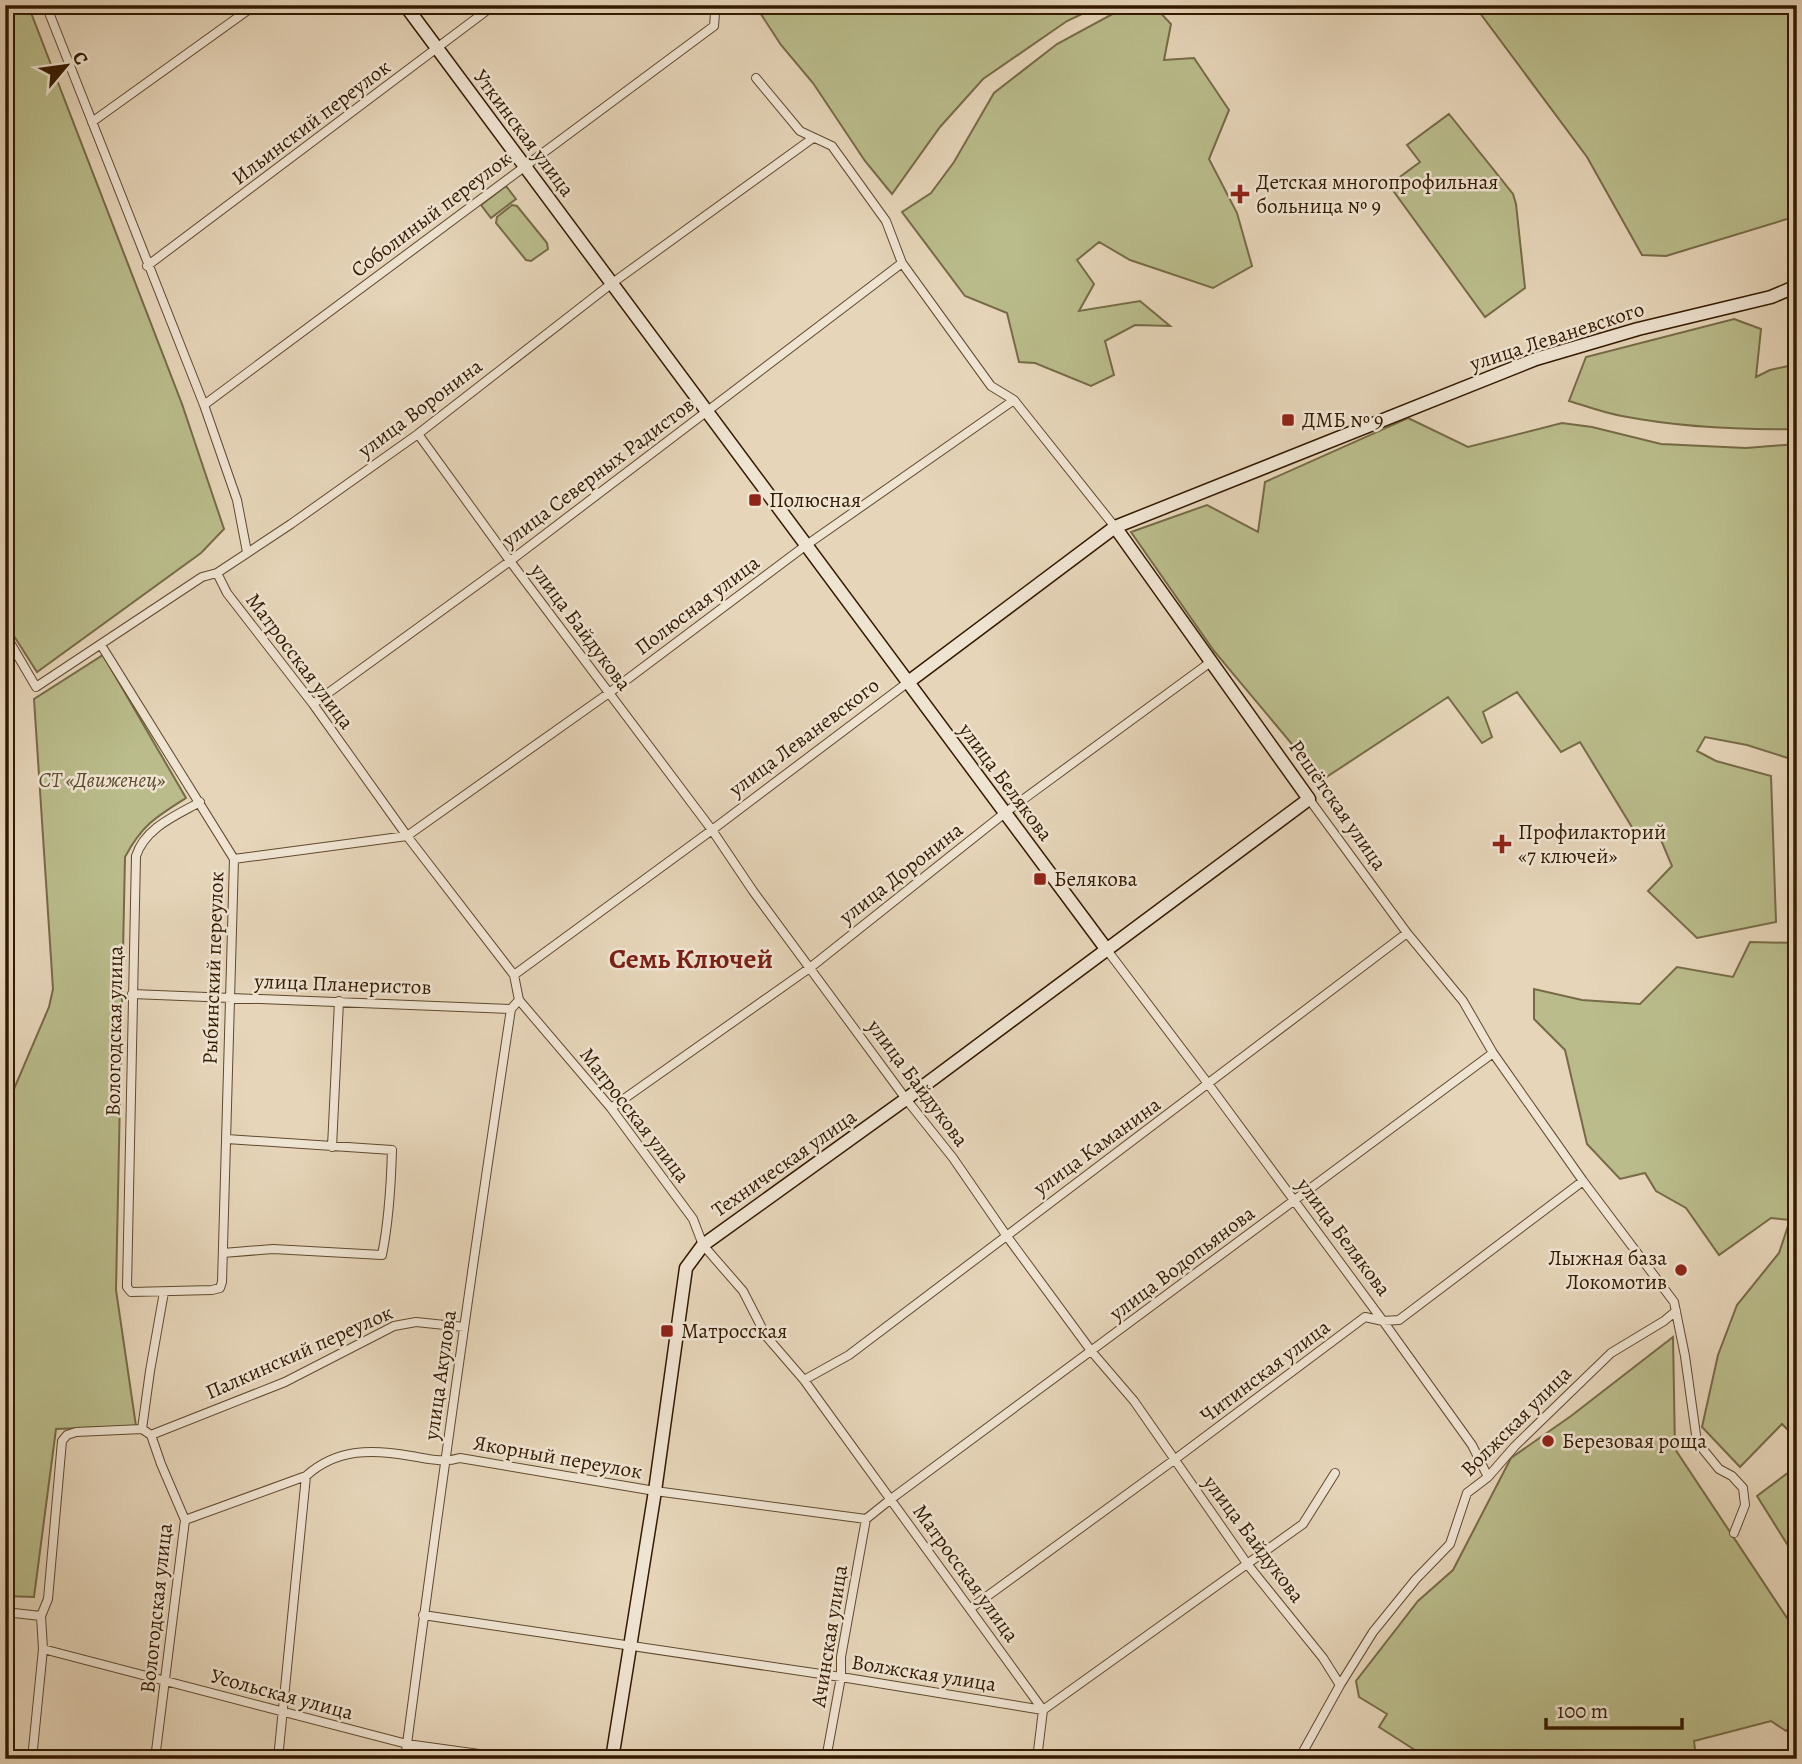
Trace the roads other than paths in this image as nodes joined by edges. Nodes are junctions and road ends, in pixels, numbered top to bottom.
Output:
1 (46, 5) edge
2 (254, 5) edge
3 (405, 5) edge
4 (494, 5) edge
5 (710, 5) edge
6 (437, 49) junction
7 (756, 78) dead end
8 (92, 122) junction
9 (813, 138) junction
10 (524, 166) junction
11 (902, 263) junction
12 (147, 265) junction
13 (611, 284) junction
14 (1797, 286) edge
15 (1014, 400) junction
16 (204, 405) junction
17 (707, 412) junction
18 (418, 434) junction
19 (1115, 527) junction
20 (806, 546) junction
21 (247, 552) junction
22 (510, 561) junction
23 (217, 573) junction
24 (5, 634) edge
25 (101, 645) junction
26 (1212, 662) junction
27 (907, 683) junction
28 (609, 693) junction
29 (313, 704) junction
30 (1309, 799) junction
31 (200, 802) junction
32 (1006, 812) junction
33 (712, 830) junction
34 (407, 836) junction
35 (234, 859) junction
36 (1408, 933) junction
37 (1107, 950) junction
38 (811, 967) junction
39 (514, 975) junction
40 (132, 994) junction
41 (229, 997) junction
42 (519, 1000) junction
43 (339, 1002) junction
44 (511, 1009) junction
45 (1493, 1053) junction
46 (1209, 1085) junction
47 (906, 1099) junction
48 (611, 1108) junction
49 (227, 1139) junction
50 (332, 1147) junction
51 (1583, 1181) junction
52 (1293, 1202) junction
53 (1006, 1235) junction
54 (703, 1245) junction
55 (223, 1253) junction
56 (164, 1292) junction
57 (1676, 1311) junction
58 (1382, 1321) junction
59 (464, 1327) junction
60 (1092, 1352) junction
61 (804, 1380) junction
62 (142, 1429) junction
63 (151, 1435) junction
64 (1174, 1460) junction
65 (445, 1462) junction
66 (1335, 1473) dead end
67 (306, 1476) junction
68 (1488, 1477) junction
69 (655, 1491) junction
70 (891, 1499) junction
71 (185, 1520) junction
72 (866, 1520) junction
73 (1734, 1534) dead end
74 (1248, 1565) junction
75 (971, 1608) junction
76 (5, 1612) edge
77 (423, 1615) junction
78 (41, 1616) junction
79 (628, 1646) junction
80 (43, 1649) junction
81 (841, 1677) junction
82 (166, 1682) junction
83 (1340, 1685) junction
84 (1042, 1710) junction
85 (283, 1713) junction
86 (407, 1744) junction
87 (32, 1759) edge
88 (155, 1759) edge
89 (278, 1759) edge
90 (405, 1759) edge
91 (516, 1759) edge
92 (612, 1759) edge
93 (826, 1759) edge
94 (1037, 1759) edge
95 (1299, 1759) edge

1 - 8 street
2 - 8 street
3 - 6 street, Уткинская улица
4 - 6 street, Ильинский переулок
5 - 10 street, Соболиный переулок
6 - 10 street, Уткинская улица
6 - 12 street, Ильинский переулок
7 - 9 street, Решётская улица
8 - 12 street
9 - 11 street, Решётская улица
9 - 13 street, улица Воронина
10 - 13 street, Уткинская улица
10 - 16 street, Соболиный переулок
11 - 15 street, Решётская улица
11 - 17 street, улица Северных Радистов
12 - 16 street
13 - 17 street, улица Белякова
13 - 18 street, улица Воронина
14 - 19 street, улица Леваневского
15 - 19 street, Решётская улица
15 - 20 street, Полюсная улица
16 - 21 street
17 - 20 street, улица Белякова
17 - 22 street, улица Северных Радистов
18 - 21 street, улица Воронина
18 - 22 street, улица Байдукова
19 - 26 street, Решётская улица
19 - 27 street, улица Леваневского
20 - 27 street, улица Белякова
20 - 28 street, Полюсная улица
21 - 23 street, улица Воронина
22 - 28 street, улица Байдукова
22 - 29 street, улица Северных Радистов
23 - 25 street, улица Воронина
23 - 29 street, Матросская улица
24 - 25 street, улица Воронина
25 - 31 street, Рыбинский переулок
26 - 30 street, Решётская улица
26 - 32 street, улица Доронина
27 - 32 street, улица Белякова
27 - 33 street, улица Леваневского
28 - 33 street, улица Байдукова
28 - 34 street, Полюсная улица
29 - 34 street, Матросская улица
30 - 36 street, Решётская улица
30 - 37 street, Техническая улица
31 - 35 street, Рыбинский переулок
31 - 40 street, Вологодская улица
32 - 37 street, улица Белякова
32 - 38 street, улица Доронина
33 - 38 street, улица Байдукова
33 - 39 street, улица Леваневского
34 - 35 street, Полюсная улица
34 - 39 street, Матросская улица
35 - 41 street, Рыбинский переулок
36 - 45 street, Решётская улица
36 - 46 street, улица Каманина
37 - 46 street, улица Белякова
37 - 47 street, Техническая улица
38 - 47 street, улица Байдукова
38 - 48 street, улица Доронина
39 - 42 street, Матросская улица
40 - 41 street, улица Планеристов
40 - 56 street, Вологодская улица
41 - 43 street, улица Планеристов
41 - 49 street, Рыбинский переулок
42 - 44 street
42 - 48 street, Матросская улица
43 - 44 street, улица Планеристов
43 - 50 street
44 - 59 street, улица Акулова
45 - 51 street, Решётская улица
45 - 52 street, улица Водопьянова
46 - 52 street, улица Белякова
46 - 53 street, улица Каманина
47 - 53 street, улица Байдукова
47 - 54 street, Техническая улица
48 - 54 street, Матросская улица
49 - 50 street
49 - 55 street, Рыбинский переулок
50 - 55 street
51 - 57 street, Решётская улица
51 - 58 street, Читинская улица
52 - 58 street, улица Белякова
52 - 60 street, улица Водопьянова
53 - 60 street, улица Байдукова
53 - 61 street, улица Каманина
54 - 61 street, Матросская улица
54 - 69 street, Техническая улица
55 - 56 street, Рыбинский переулок
56 - 62 street
57 - 68 street, Волжская улица
57 - 73 street, Решётская улица
58 - 64 street, Читинская улица
58 - 68 street, улица Белякова
59 - 63 street, Палкинский переулок
59 - 65 street, улица Акулова
60 - 64 street, улица Байдукова
60 - 70 street, улица Водопьянова
61 - 70 street, Матросская улица
62 - 63 street
62 - 78 street
63 - 71 street, Вологодская улица
64 - 74 street, улица Байдукова
64 - 75 street, Читинская улица
65 - 67 street, Якорный переулок
65 - 69 street, Якорный переулок
65 - 77 street, улица Акулова
66 - 74 street
67 - 71 street, Якорный переулок
67 - 85 street
68 - 83 street, Волжская улица
69 - 72 street, Якорный переулок
69 - 79 street, Техническая улица
70 - 72 street
70 - 75 street, Матросская улица
71 - 82 street, Вологодская улица
72 - 81 street, Ачинская улица
74 - 83 street, улица Байдукова
74 - 84 street
75 - 84 street, Матросская улица
76 - 78 street
77 - 79 street, Волжская улица
77 - 86 street, улица Акулова
78 - 80 street
79 - 81 street, Волжская улица
79 - 92 street, Техническая улица
80 - 82 street, Усольская улица
80 - 87 street
81 - 84 street, Волжская улица
81 - 93 street, Ачинская улица
82 - 85 street, Усольская улица
82 - 88 street, Вологодская улица
83 - 95 street
84 - 94 street
85 - 86 street, Усольская улица
85 - 89 street
86 - 90 street, улица Акулова
86 - 91 street, Усольская улица

